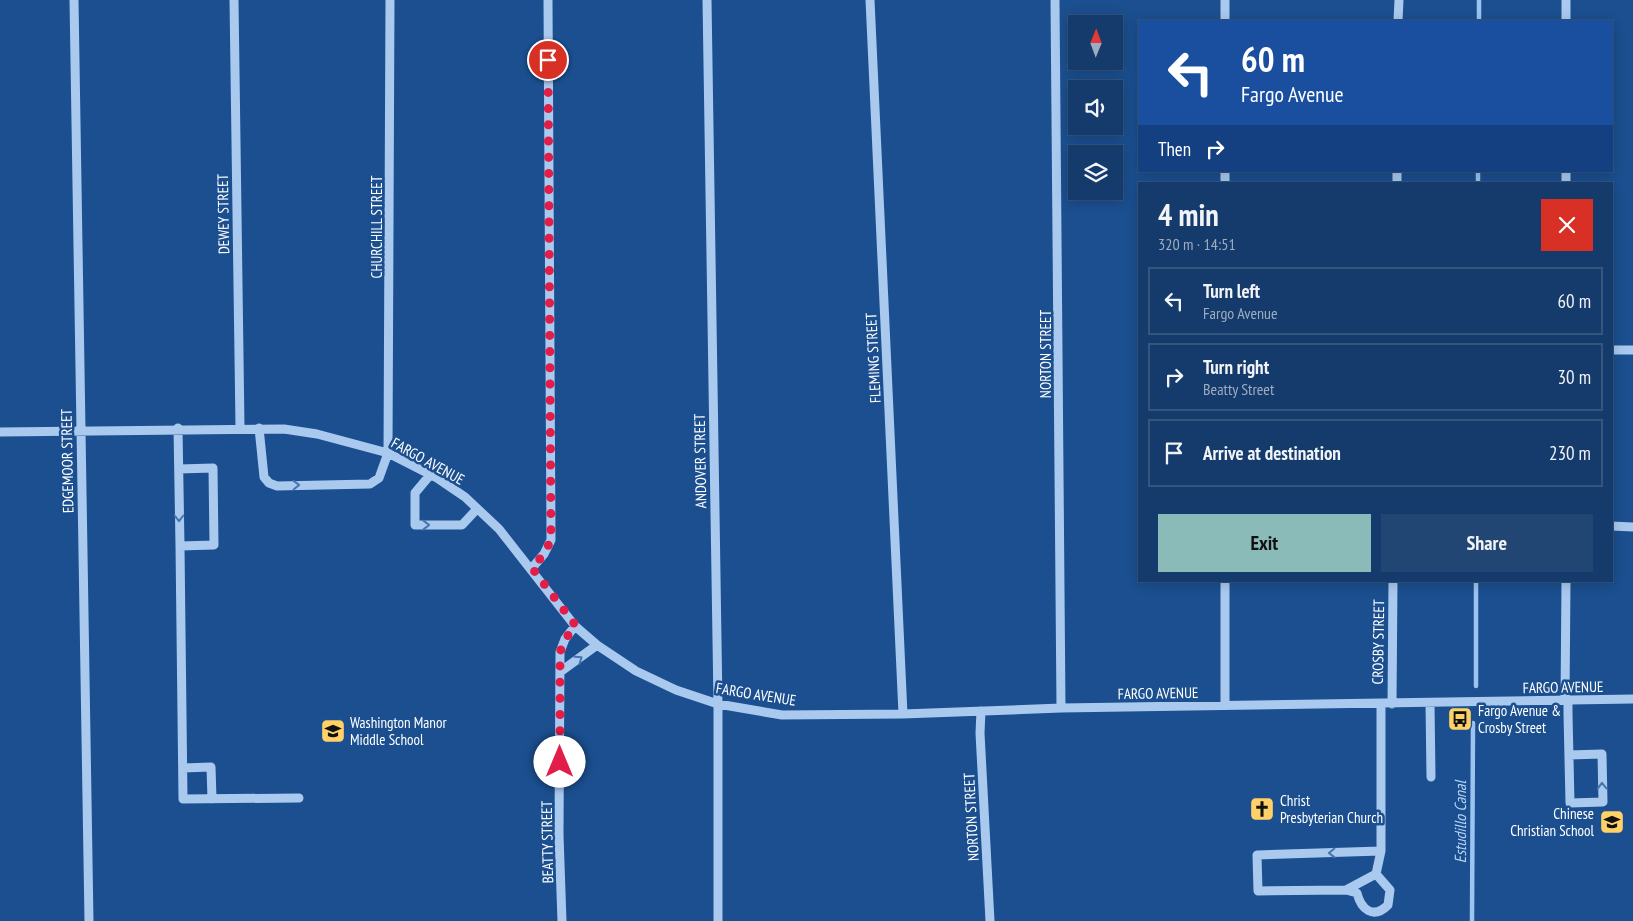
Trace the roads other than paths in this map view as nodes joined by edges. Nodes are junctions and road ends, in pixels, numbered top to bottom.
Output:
1 (74, 0) edge
2 (234, 0) edge
3 (390, 0) edge
4 (548, 0) edge
5 (707, 0) edge
6 (870, 0) edge
7 (1055, 0) edge
8 (1225, 0) edge
9 (1398, 0) edge
10 (1566, 0) edge
11 (1225, 20) edge
12 (1398, 20) edge
13 (1566, 20) edge
14 (1613, 350) edge
15 (1633, 350) edge
16 (240, 427) junction
17 (178, 428) junction
18 (259, 428) junction
19 (80, 430) junction
20 (0, 432) edge
21 (388, 453) junction
22 (179, 469) junction
23 (430, 474) junction
24 (477, 509) junction
25 (1613, 526) edge
26 (1633, 526) edge
27 (180, 546) junction
28 (532, 568) junction
29 (1225, 582) edge
30 (1393, 582) edge
31 (1566, 582) edge
32 (576, 626) junction
33 (597, 645) junction
34 (560, 672) junction
35 (1633, 699) edge
36 (1566, 700) junction
37 (718, 704) junction
38 (1381, 704) junction
39 (1392, 704) junction
40 (1430, 704) junction
41 (1225, 705) junction
42 (1061, 708) junction
43 (981, 711) junction
44 (903, 714) junction
45 (1569, 755) junction
46 (183, 768) junction
47 (1431, 777) dead end
48 (299, 798) dead end
49 (212, 799) junction
50 (1380, 852) junction
51 (1376, 874) junction
52 (1346, 890) junction
53 (89, 921) edge
54 (562, 921) edge
55 (718, 921) edge
56 (990, 921) edge

1 - 19 street, EDGEMOOR STREET
2 - 16 street, DEWEY STREET
3 - 21 street, CHURCHILL STREET
4 - 28 street
5 - 37 street, ANDOVER STREET
6 - 44 street, FLEMING STREET
7 - 42 street, NORTON STREET
8 - 11 street
9 - 12 street
10 - 13 street
14 - 15 street
16 - 17 street, FARGO AVENUE
16 - 18 street, FARGO AVENUE
17 - 19 street, FARGO AVENUE
17 - 22 street
18 - 21 street, FARGO AVENUE
18 -> 21 street, CHURCHILL STREET
19 - 20 street, FARGO AVENUE
19 - 53 street, EDGEMOOR STREET
21 - 23 street, FARGO AVENUE
22 -> 27 street
22 - 27 street
23 - 24 street, FARGO AVENUE
23 -> 24 street
24 - 28 street, FARGO AVENUE
25 - 26 street
27 - 46 street
28 - 32 street, FARGO AVENUE
29 - 41 street
30 - 39 street, CROSBY STREET
31 - 36 street
32 - 33 street, FARGO AVENUE
32 - 34 street, BEATTY STREET
34 -> 33 street
33 - 37 street, FARGO AVENUE
34 - 54 street, BEATTY STREET
35 - 36 street, FARGO AVENUE
36 - 40 street, FARGO AVENUE
36 - 45 street
37 - 44 street, FARGO AVENUE
37 - 55 street, ANDOVER STREET
38 - 39 street, FARGO AVENUE
38 - 41 street, FARGO AVENUE
38 - 50 street
39 - 40 street, FARGO AVENUE
40 - 47 street
41 - 42 street, FARGO AVENUE
42 - 43 street, FARGO AVENUE
43 - 44 street, FARGO AVENUE
43 - 56 street, NORTON STREET
45 -> 45 street
46 - 49 street
46 - 49 street
48 - 49 street
50 - 51 street
50 -> 52 street
51 - 52 street
51 - 52 street

